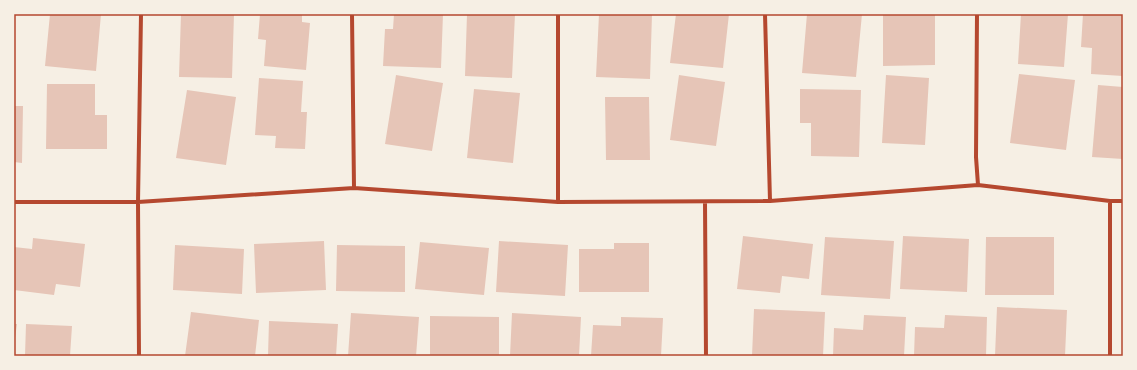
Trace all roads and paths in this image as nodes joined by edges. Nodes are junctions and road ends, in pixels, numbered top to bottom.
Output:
1 (141, 14) edge
2 (352, 14) edge
3 (558, 14) edge
4 (765, 14) edge
5 (977, 14) edge
6 (978, 185) junction
7 (354, 188) junction
8 (770, 201) junction
9 (1110, 201) junction
10 (1123, 201) edge
11 (14, 202) edge
12 (138, 202) junction
13 (558, 202) junction
14 (705, 202) junction
15 (139, 356) edge
16 (706, 356) edge
17 (1110, 356) edge

1 - 12 street
2 - 7 street
3 - 13 street
4 - 8 street
5 - 6 street
6 - 8 street
6 - 9 street
7 - 12 street
7 - 13 street
8 - 14 street
9 - 10 street
9 - 17 street
11 - 12 street
12 - 15 street
13 - 14 street
14 - 16 street

